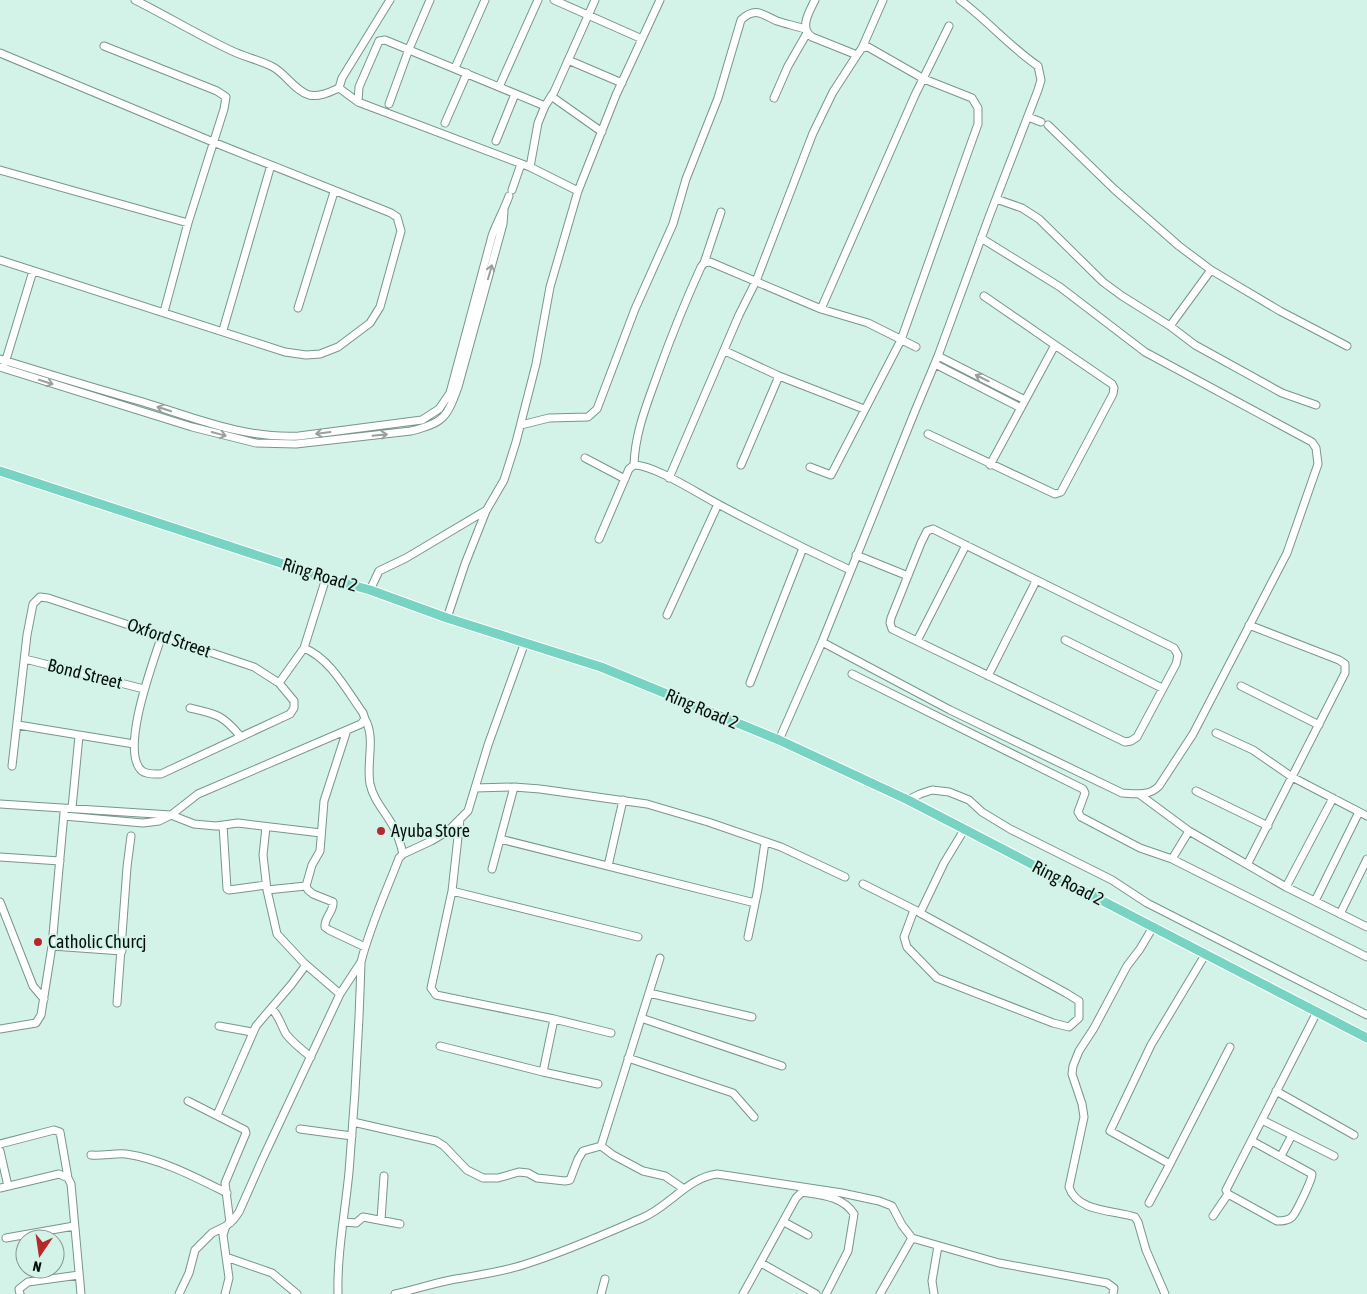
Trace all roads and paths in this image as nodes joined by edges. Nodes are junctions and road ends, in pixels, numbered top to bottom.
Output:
1 (135, 0) edge
2 (390, 0) edge
3 (430, 0) edge
4 (485, 0) edge
5 (538, 0) edge
6 (554, 0) edge
7 (595, 0) edge
8 (660, 0) edge
9 (815, 0) edge
10 (883, 0) edge
11 (960, 0) edge
12 (588, 16) junction
13 (949, 26) dead end
14 (806, 31) junction
15 (642, 39) junction
16 (104, 46) dead end
17 (862, 48) junction
18 (409, 49) junction
19 (0, 53) edge
20 (857, 55) junction
21 (568, 60) junction
22 (455, 68) junction
23 (466, 73) junction
24 (924, 79) junction
25 (622, 83) junction
26 (499, 87) junction
27 (339, 88) junction
28 (515, 94) junction
29 (551, 96) junction
30 (774, 98) dead end
31 (358, 102) junction
32 (389, 104) dead end
33 (545, 106) junction
34 (1028, 117) junction
35 (445, 123) dead end
36 (602, 132) junction
37 (496, 141) dead end
38 (212, 142) junction
39 (271, 164) junction
40 (520, 164) junction
41 (530, 168) junction
42 (0, 170) edge
43 (578, 191) junction
44 (334, 192) junction
45 (996, 199) junction
46 (722, 212) dead end
47 (188, 223) junction
48 (981, 238) junction
49 (0, 260) edge
50 (704, 263) junction
51 (1211, 270) junction
52 (34, 271) junction
53 (756, 281) junction
54 (984, 296) dead end
55 (298, 308) dead end
56 (821, 309) junction
57 (164, 312) junction
58 (1170, 326) junction
59 (223, 330) junction
60 (470, 333) junction
61 (901, 340) junction
62 (1055, 346) junction
63 (1347, 346) dead end
64 (916, 347) dead end
65 (725, 351) junction
66 (938, 356) junction
67 (2, 364) edge
68 (935, 364) junction
69 (779, 376) junction
70 (1025, 400) junction
71 (1316, 405) dead end
72 (1021, 408) junction
73 (864, 409) junction
74 (194, 419) junction
75 (521, 424) junction
76 (192, 427) junction
77 (928, 434) dead end
78 (586, 458) dead end
79 (634, 465) junction
80 (741, 465) dead end
81 (990, 465) junction
82 (810, 467) dead end
83 (0, 471) edge
84 (669, 478) junction
85 (625, 479) junction
86 (718, 504) junction
87 (486, 511) junction
88 (599, 539) dead end
89 (966, 545) junction
90 (803, 548) junction
91 (856, 555) junction
92 (850, 570) junction
93 (908, 576) junction
94 (326, 578) junction
95 (1036, 581) junction
96 (370, 590) junction
97 (667, 615) dead end
98 (446, 618) junction
99 (1249, 626) junction
100 (162, 635) junction
101 (1065, 640) dead end
102 (917, 641) junction
103 (525, 642) junction
104 (822, 642) junction
105 (304, 648) junction
106 (25, 659) junction
107 (852, 674) dead end
108 (988, 676) junction
109 (750, 682) dead end
110 (279, 684) junction
111 (1241, 686) dead end
112 (1162, 688) junction
113 (144, 689) junction
114 (190, 708) dead end
115 (365, 719) junction
116 (18, 725) junction
117 (1319, 725) junction
118 (347, 730) junction
119 (1216, 733) dead end
120 (80, 736) junction
121 (241, 737) junction
122 (779, 740) junction
123 (134, 744) junction
124 (12, 766) dead end
125 (1292, 776) junction
126 (514, 787) junction
127 (475, 788) junction
128 (1196, 791) dead end
129 (1139, 794) junction
130 (1333, 798) junction
131 (623, 800) junction
132 (908, 800) junction
133 (0, 804) edge
134 (69, 808) junction
135 (1359, 812) junction
136 (171, 815) junction
137 (1367, 816) edge
138 (64, 819) junction
139 (460, 819) junction
140 (223, 825) junction
141 (1268, 826) junction
142 (266, 827) junction
143 (964, 830) junction
144 (1189, 831) junction
145 (321, 833) junction
146 (131, 836) dead end
147 (500, 839) junction
148 (765, 842) junction
149 (404, 854) junction
150 (0, 856) edge
151 (1172, 859) junction
152 (1367, 859) edge
153 (60, 861) junction
154 (1248, 864) junction
155 (608, 866) junction
156 (492, 869) dead end
157 (845, 877) dead end
158 (863, 884) dead end
159 (306, 886) junction
160 (1286, 887) junction
161 (266, 888) junction
162 (452, 891) junction
163 (1315, 901) junction
164 (0, 902) edge
165 (755, 903) junction
166 (917, 912) junction
167 (1340, 914) junction
168 (1153, 927) junction
169 (1367, 928) edge
170 (638, 937) dead end
171 (748, 938) dead end
172 (52, 946) junction
173 (365, 947) junction
174 (122, 951) junction
175 (1205, 955) junction
176 (1367, 957) edge
177 (660, 958) dead end
178 (361, 962) junction
179 (306, 965) junction
180 (649, 993) junction
181 (340, 994) junction
182 (44, 999) junction
183 (117, 1003) dead end
184 (272, 1009) junction
185 (1317, 1012) junction
186 (1367, 1015) edge
187 (752, 1017) dead end
188 (641, 1018) junction
189 (554, 1019) junction
190 (219, 1026) dead end
191 (0, 1029) edge
192 (252, 1032) junction
193 (611, 1033) dead end
194 (1367, 1038) edge
195 (440, 1046) dead end
196 (1230, 1047) dead end
197 (310, 1057) junction
198 (628, 1058) junction
199 (782, 1066) dead end
200 (543, 1072) junction
201 (598, 1084) dead end
202 (1276, 1091) junction
203 (188, 1101) dead end
204 (217, 1115) junction
205 (754, 1117) dead end
206 (1262, 1120) junction
207 (353, 1122) junction
208 (300, 1129) dead end
209 (1292, 1135) junction
210 (1354, 1135) dead end
211 (352, 1136) junction
212 (1252, 1141) junction
213 (0, 1144) edge
214 (601, 1146) junction
215 (0, 1151) edge
216 (91, 1155) dead end
217 (1281, 1156) junction
218 (1334, 1156) dead end
219 (1170, 1164) junction
220 (384, 1176) dead end
221 (68, 1178) junction
222 (8, 1186) junction
223 (0, 1188) edge
224 (684, 1189) junction
225 (227, 1192) junction
226 (1228, 1194) junction
227 (1149, 1203) dead end
228 (1213, 1216) dead end
229 (381, 1220) junction
230 (344, 1222) junction
231 (784, 1222) junction
232 (400, 1224) dead end
233 (228, 1225) junction
234 (74, 1226) junction
235 (808, 1235) dead end
236 (6, 1238) dead end
237 (912, 1238) junction
238 (938, 1246) junction
239 (226, 1256) junction
240 (761, 1263) junction
241 (79, 1275) junction
242 (605, 1279) dead end
243 (20, 1294) edge
244 (81, 1294) edge
245 (179, 1294) edge
246 (225, 1294) edge
247 (297, 1294) edge
248 (338, 1294) edge
249 (395, 1294) edge
250 (601, 1294) edge
251 (743, 1294) edge
252 (816, 1294) edge
253 (826, 1294) edge
254 (880, 1294) edge
255 (934, 1294) edge
256 (1113, 1294) edge
257 (1165, 1294) edge

1 - 27 street
2 - 27 street
3 - 18 street
4 - 22 street
5 - 26 street
6 - 12 street
7 - 12 street
8 - 15 street
9 - 14 street
10 - 17 street
11 - 34 street
12 - 15 street
12 - 21 street
13 - 24 street
14 - 20 street
14 - 30 street
14 - 75 street
15 - 25 street
16 - 38 street
17 - 20 street
17 - 24 street
18 - 22 street
18 - 31 street
18 - 32 street
19 - 38 street
20 - 53 street
21 - 25 street
21 - 29 street
22 - 23 street
23 - 26 street
23 - 35 street
24 - 56 street
24 - 61 street
25 - 36 street
26 - 28 street
27 - 31 street
28 - 33 street
28 - 37 street
29 - 33 street
29 - 36 street
31 - 40 street
33 - 41 street
34 - 45 street
34 - 51 street
36 - 43 street
38 - 39 street
38 - 47 street
39 - 44 street
39 - 59 street
40 - 41 street
40 - 60 street
41 - 43 street
42 - 47 street
43 - 75 street
44 - 55 street
44 - 59 street
45 - 48 street
45 - 58 street
46 - 50 street
47 - 57 street
48 - 66 street
48 - 99 street
49 - 52 street
50 - 53 street
50 - 79 street
51 - 58 street
51 - 63 street
52 - 57 street
52 - 67 street
53 - 56 street
53 - 65 street
54 - 62 street
56 - 61 street
57 - 59 street
58 - 71 street
60 -> 74 street
76 -> 60 street
61 - 64 street
61 - 73 street
62 - 70 street
62 - 81 street
65 - 69 street
65 - 84 street
66 - 68 street
70 -> 66 street
74 -> 67 street
67 -> 76 street
68 - 72 street
68 - 91 street
69 - 73 street
69 - 80 street
70 - 72 street
72 - 81 street
73 - 82 street
74 - 76 street
75 - 87 street
77 - 81 street
78 - 85 street
79 - 84 street
79 - 85 street
83 - 94 main road, Ring Road 2
84 - 86 street
85 - 88 street
86 - 90 street
86 - 97 street
87 - 96 street
87 - 98 street
89 - 93 street
89 - 95 street
89 - 102 street
90 - 92 street
90 - 109 street
91 - 92 street
91 - 93 street
92 - 104 street
93 - 102 street
94 - 96 main road, Ring Road 2
94 - 105 street
95 - 108 street
95 - 112 street
96 - 98 main road, Ring Road 2
98 - 103 main road, Ring Road 2
99 - 117 street
99 - 129 street
100 - 106 street, Oxford Street
100 - 110 street, Oxford Street
100 - 113 street
101 - 112 street
102 - 108 street
103 - 122 main road, Ring Road 2
103 - 127 street
104 - 122 street
104 - 129 street
105 - 110 street
105 - 115 street
106 - 113 street, Bond Street
106 - 116 street
107 - 151 street
108 - 112 street
110 - 121 street, Oxford Street
111 - 117 street
113 - 123 street
114 - 121 street
115 - 118 street
115 - 149 street
116 - 120 street
116 - 124 street
117 - 125 street
118 - 136 street
118 - 145 street
119 - 125 street
120 - 123 street
120 - 134 street
121 - 123 street
122 - 132 main road, Ring Road 2
125 - 130 street
125 - 141 street
126 - 127 street
126 - 131 street
126 - 147 street
127 - 139 street
128 - 141 street
129 - 144 street
130 - 135 street
130 - 160 street
131 - 148 street
131 - 155 street
132 - 143 main road, Ring Road 2
132 - 186 street
133 - 134 street
134 - 136 street
134 - 138 street
135 - 137 street
135 - 163 street
136 - 138 street
136 - 140 street
138 - 153 street
139 - 149 street
139 - 162 street
140 - 142 street
140 - 161 street
141 - 154 street
142 - 145 street
142 - 161 street
143 - 166 street
143 - 168 main road, Ring Road 2
144 - 151 street
144 - 154 street
145 - 159 street
146 - 174 street
147 - 155 street
147 - 156 street
148 - 157 street
148 - 165 street
149 - 173 street
150 - 153 street
151 - 176 street
152 - 167 street
153 - 172 street
154 - 160 street
155 - 165 street
158 - 166 street
159 - 161 street
159 - 173 street
160 - 163 street
161 - 179 street
162 - 170 street
162 - 189 street
163 - 167 street
164 - 182 street
165 - 171 street
166 - 166 street
167 - 169 street
168 - 175 main road, Ring Road 2
168 - 257 street
172 - 174 street
172 - 182 street
173 - 178 street
174 - 183 street
175 - 185 main road, Ring Road 2
175 - 219 street
177 - 180 street
178 - 181 street
178 - 207 street
179 - 181 street
179 - 184 street
180 - 187 street
180 - 188 street
181 - 197 street
182 - 191 street
184 - 192 street
184 - 197 street
185 - 194 main road, Ring Road 2
185 - 202 street
188 - 198 street
188 - 199 street
189 - 193 street
189 - 200 street
190 - 192 street
192 - 204 street
195 - 200 street
196 - 219 street
197 - 233 street
198 - 205 street
198 - 214 street
200 - 201 street
202 - 206 street
202 - 210 street
203 - 204 street
204 - 225 street
206 - 209 street
206 - 212 street
207 - 211 street
207 - 214 street
208 - 211 street
209 - 217 street
209 - 218 street
211 - 230 street
212 - 217 street
212 - 226 street
213 - 221 street
214 - 224 street
215 - 222 street
216 - 225 street
217 - 226 street
219 - 227 street
220 - 229 street
221 - 222 street
221 - 234 street
222 - 223 street
224 - 237 street
224 - 249 street
225 - 233 street
226 - 228 street
229 - 230 street
229 - 232 street
230 - 248 street
231 - 235 street
231 - 240 street
231 - 253 street
233 - 239 street
233 - 245 street
234 - 236 street
234 - 241 street
237 - 238 street
237 - 254 street
238 - 255 street
238 - 256 street
239 - 246 street
239 - 247 street
240 - 251 street
240 - 252 street
241 - 243 street
241 - 244 street
242 - 250 street

